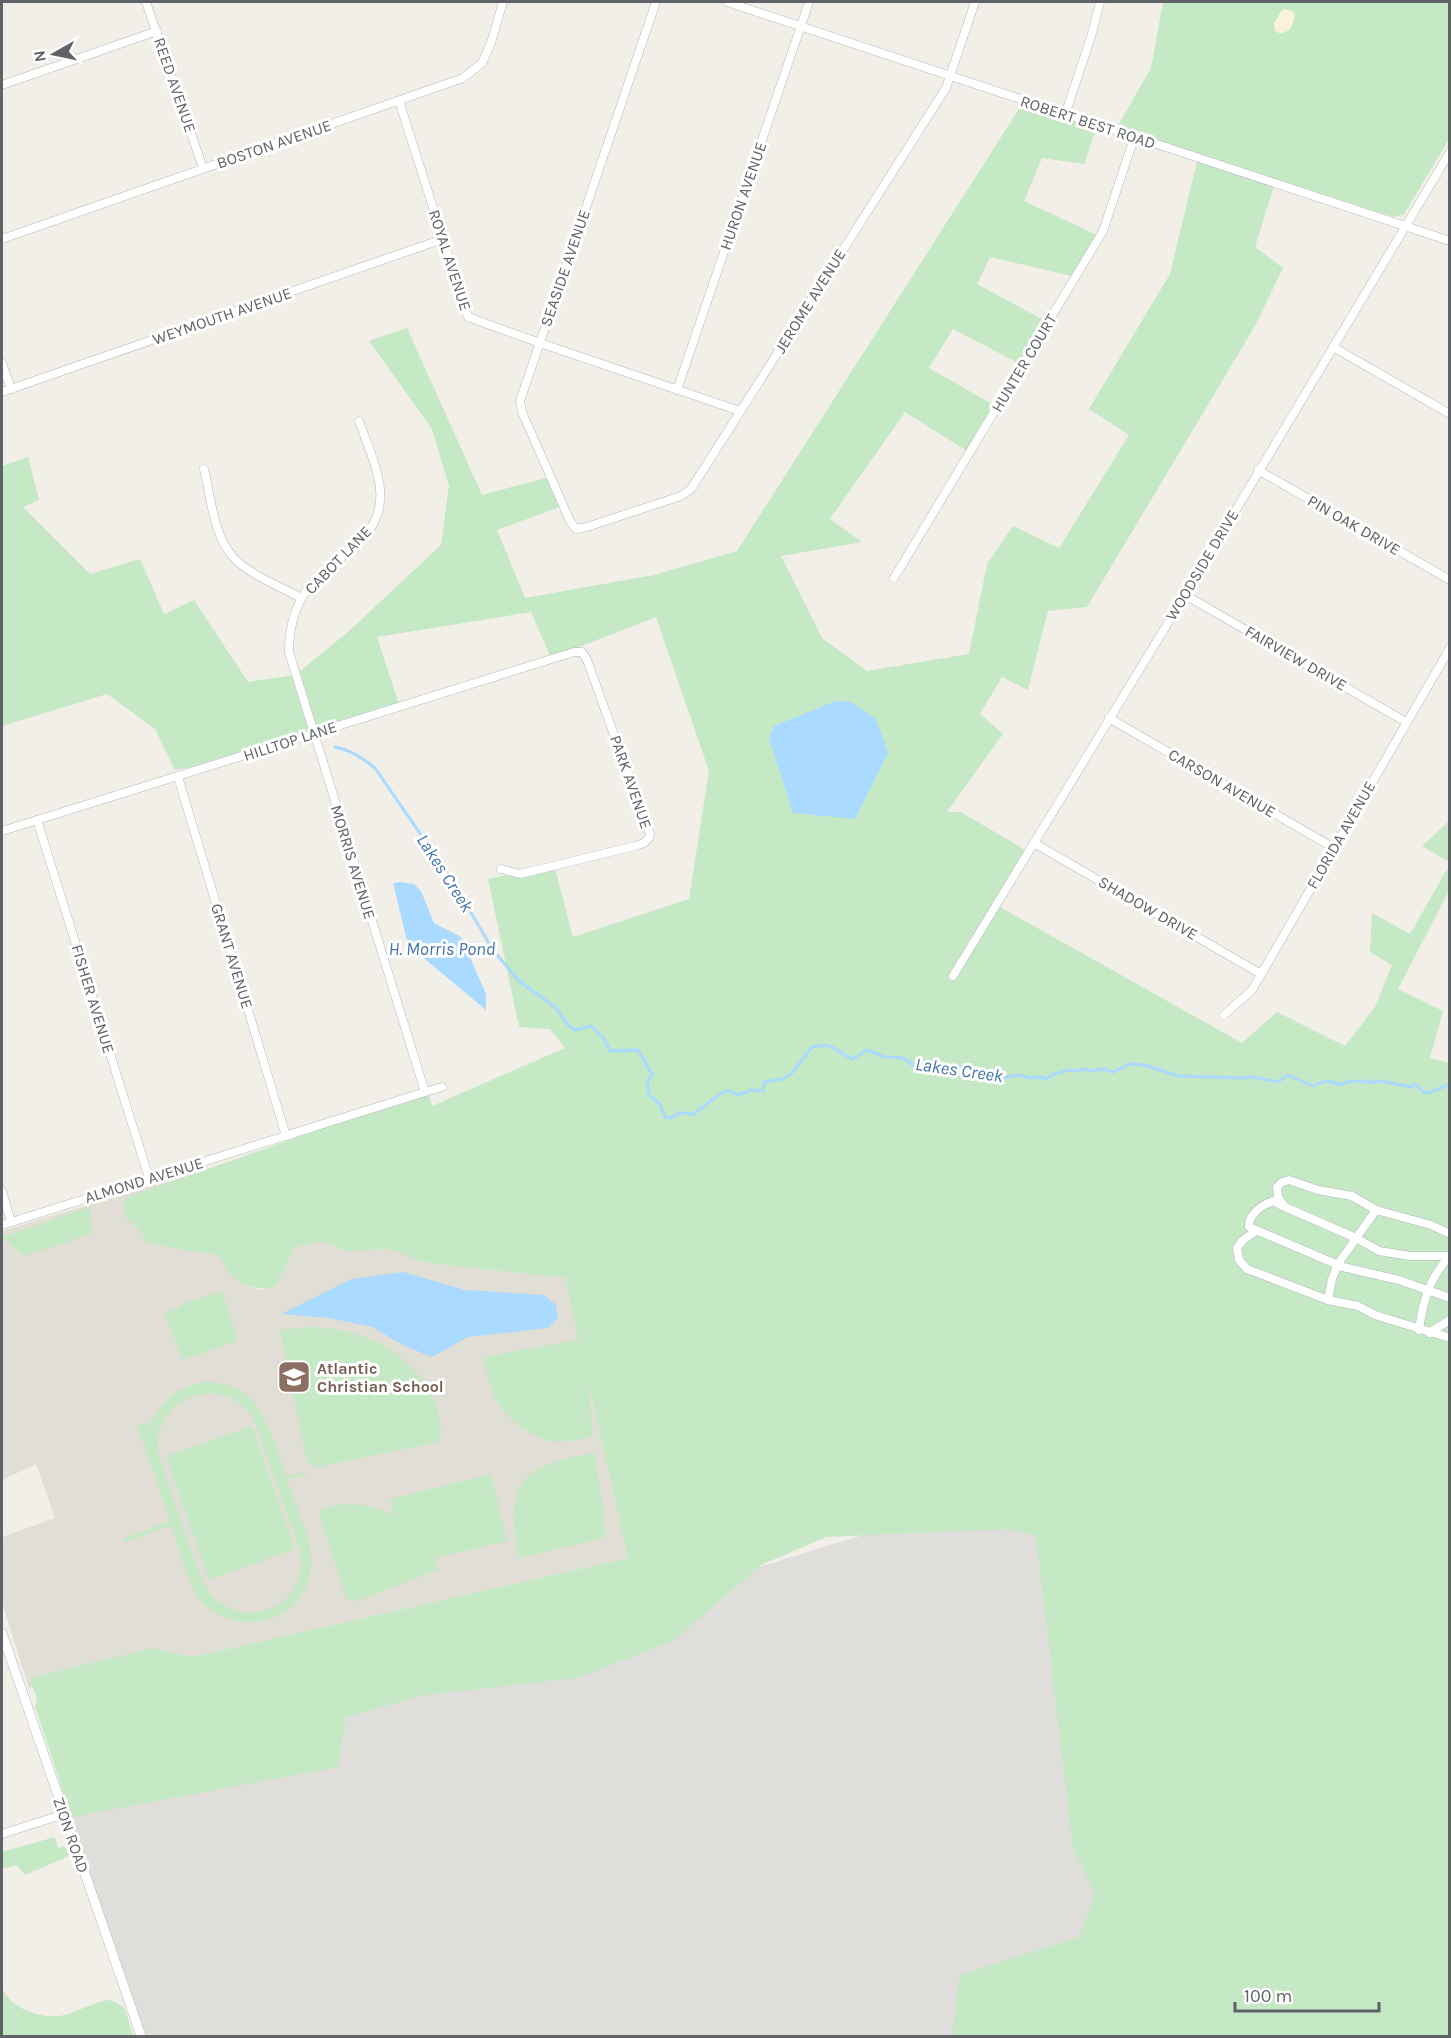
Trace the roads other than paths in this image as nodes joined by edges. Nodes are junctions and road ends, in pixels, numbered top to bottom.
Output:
1 (146, 2) edge
2 (503, 2) edge
3 (656, 2) edge
4 (728, 2) edge
5 (809, 2) edge
6 (975, 2) edge
7 (1100, 2) edge
8 (801, 26) junction
9 (157, 31) junction
10 (950, 76) junction
11 (2, 85) edge
12 (399, 101) junction
13 (1065, 115) junction
14 (1134, 138) junction
15 (1449, 152) edge
16 (203, 168) junction
17 (1405, 226) junction
18 (2, 239) edge
19 (443, 239) junction
20 (1449, 241) edge
21 (540, 343) junction
22 (1333, 347) junction
23 (2, 363) edge
24 (10, 389) junction
25 (677, 390) junction
26 (2, 392) edge
27 (740, 411) junction
28 (1449, 414) edge
29 (359, 421) dead end
30 (204, 469) dead end
31 (1258, 470) junction
32 (576, 529) joint
33 (894, 578) dead end
34 (1449, 580) edge
35 (1185, 595) junction
36 (301, 598) junction
37 (1449, 648) edge
38 (579, 651) joint
39 (1109, 718) junction
40 (1407, 722) junction
41 (313, 733) junction
42 (178, 777) junction
43 (37, 820) junction
44 (2, 831) edge
45 (1034, 843) junction
46 (1334, 848) junction
47 (501, 869) dead end
48 (1261, 974) junction
49 (953, 976) dead end
50 (1224, 1015) dead end
51 (442, 1087) dead end
52 (425, 1092) junction
53 (286, 1136) junction
54 (148, 1178) junction
55 (2, 1191) edge
56 (1285, 1207) junction
57 (1376, 1210) junction
58 (11, 1222) junction
59 (2, 1225) edge
60 (1256, 1231) junction
61 (1449, 1234) edge
62 (1356, 1238) junction
63 (1449, 1256) edge
64 (1338, 1264) junction
65 (1428, 1289) junction
66 (1449, 1298) edge
67 (1328, 1300) junction
68 (1449, 1320) edge
69 (1419, 1330) junction
70 (1430, 1333) junction
71 (1449, 1338) edge
72 (2, 1633) edge
73 (64, 1815) junction
74 (2, 1834) edge
75 (141, 2037) edge

1 - 9 street, REED AVENUE
2 - 12 street, BOSTON AVENUE
3 - 21 street, SEASIDE AVENUE
4 - 8 street, ROBERT BEST ROAD
5 - 8 street, HURON AVENUE
6 - 10 street, JEROME AVENUE
7 - 13 street
8 - 10 street, ROBERT BEST ROAD
8 - 25 street, HURON AVENUE
9 - 11 street
9 - 16 street, REED AVENUE
10 - 13 street, ROBERT BEST ROAD
10 - 27 street, JEROME AVENUE
12 - 16 street, BOSTON AVENUE
12 - 19 street, ROYAL AVENUE
13 - 14 street, ROBERT BEST ROAD
14 - 17 street, ROBERT BEST ROAD
14 - 33 street, HUNTER COURT
15 - 17 street, WOODSIDE DRIVE
16 - 18 street, BOSTON AVENUE
17 - 20 street, ROBERT BEST ROAD
17 - 22 street, WOODSIDE DRIVE
19 - 21 street, ROYAL AVENUE
19 - 24 street, WEYMOUTH AVENUE
21 - 25 street, ROYAL AVENUE
21 - 32 street, SEASIDE AVENUE
22 - 28 street
22 - 31 street, WOODSIDE DRIVE
23 - 24 street
24 - 26 street, WEYMOUTH AVENUE
25 - 27 street, ROYAL AVENUE
27 - 32 street, JEROME AVENUE
29 - 36 street, CABOT LANE
30 - 36 street
31 - 34 street, PIN OAK DRIVE
31 - 35 street, WOODSIDE DRIVE
35 - 39 street, WOODSIDE DRIVE
35 - 40 street, FAIRVIEW DRIVE
36 - 41 street, CABOT LANE
37 - 40 street, FLORIDA AVENUE
38 - 41 street, HILLTOP LANE
38 - 47 street, PARK AVENUE
39 - 45 street, WOODSIDE DRIVE
39 - 46 street, CARSON AVENUE
40 - 46 street, FLORIDA AVENUE
41 - 42 street, HILLTOP LANE
41 - 52 street, MORRIS AVENUE
42 - 43 street, HILLTOP LANE
42 - 53 street, GRANT AVENUE
43 - 44 street, HILLTOP LANE
43 - 54 street, FISHER AVENUE
45 - 48 street, SHADOW DRIVE
45 - 49 street, WOODSIDE DRIVE
46 - 48 street, FLORIDA AVENUE
48 - 50 street, FLORIDA AVENUE
51 - 52 street
52 - 53 street
53 - 54 street, ALMOND AVENUE
54 - 58 street, ALMOND AVENUE
55 - 58 street
56 - 57 street
56 - 60 street
56 - 62 street
57 - 61 street
57 - 62 street
58 - 59 street, ALMOND AVENUE
60 - 64 street
60 - 67 street
62 - 63 street
62 - 64 street
63 - 65 street
64 - 65 street
64 - 67 street
65 - 66 street
65 - 69 street
67 - 69 street
68 - 70 street
69 - 70 street
70 - 71 street
72 - 73 street, ZION ROAD
73 - 74 street
73 - 75 street, ZION ROAD

